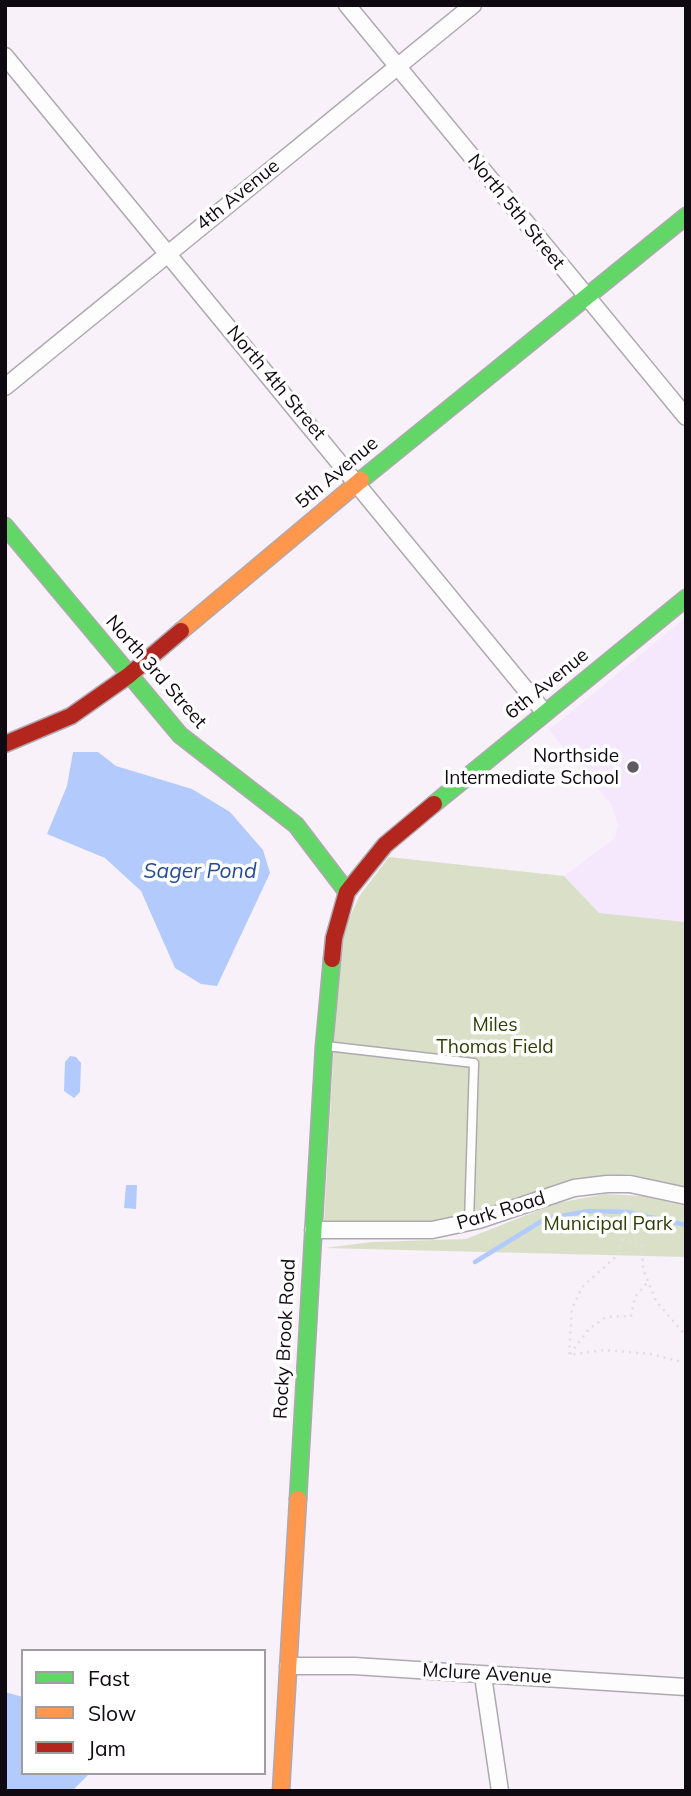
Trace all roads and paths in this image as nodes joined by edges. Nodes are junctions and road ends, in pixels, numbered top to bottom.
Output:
1 (347, 5) edge
2 (473, 5) edge
3 (5, 55) edge
4 (396, 66) junction
5 (686, 216) edge
6 (168, 252) junction
7 (587, 298) junction
8 (5, 387) edge
9 (686, 417) edge
10 (358, 482) junction
11 (5, 526) edge
12 (686, 598) edge
13 (128, 676) junction
14 (545, 713) junction
15 (5, 744) edge
16 (347, 891) junction
17 (324, 1046) junction
18 (686, 1196) edge
19 (628, 1197) dead end
20 (469, 1222) junction
21 (313, 1230) junction
22 (622, 1240) junction
23 (648, 1282) junction
24 (686, 1336) edge
25 (569, 1355) junction
26 (686, 1363) edge
27 (288, 1666) junction
28 (483, 1676) junction
29 (686, 1686) edge
30 (281, 1791) edge
31 (499, 1791) edge

1 - 4 street, North 5th Street
2 - 4 street, 4th Avenue
3 - 6 street, North 4th Street
4 - 6 street, 4th Avenue
4 - 7 street, North 5th Street
5 - 7 street, 5th Avenue
6 - 8 street, 4th Avenue
6 - 10 street, North 4th Street
7 - 9 street, North 5th Street
7 - 10 street, 5th Avenue
10 - 13 street, 5th Avenue
10 - 14 street, North 4th Street
11 - 13 street, North 3rd Street
12 - 14 street, 6th Avenue
13 - 15 street, 5th Avenue
13 - 16 street, North 3rd Street
14 - 16 street, 6th Avenue
16 - 17 street, Rocky Brook Road
17 - 20 lane
17 - 21 street, Rocky Brook Road
18 - 20 street, Park Road
19 - 22 path
20 - 21 street, Park Road
21 - 27 street, Rocky Brook Road
22 - 23 path
22 - 25 path
23 - 24 path
23 - 25 path
25 - 26 path
27 - 28 street, Mclure Avenue
27 - 30 street, Rocky Brook Road
28 - 29 street, Mclure Avenue
28 - 31 street

